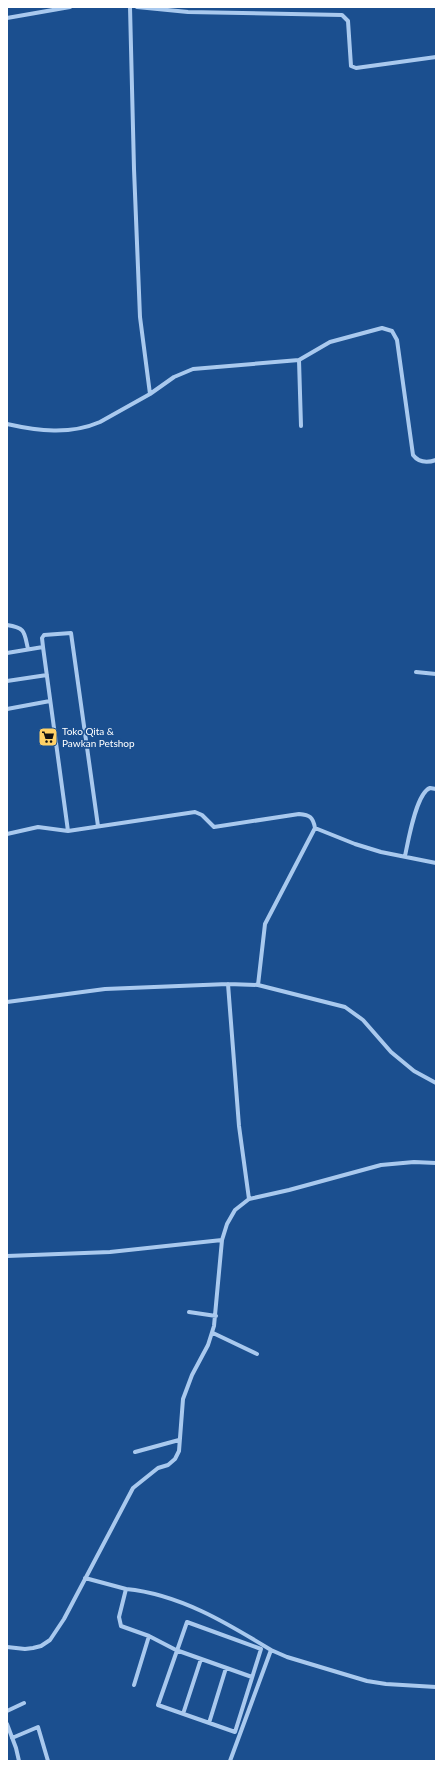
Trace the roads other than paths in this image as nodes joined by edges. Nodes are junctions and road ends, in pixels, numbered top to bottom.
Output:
1 (70, 7) edge
2 (130, 7) edge
3 (137, 7) edge
4 (7, 18) edge
5 (436, 57) edge
6 (299, 360) junction
7 (150, 394) junction
8 (7, 424) edge
9 (300, 426) dead end
10 (436, 460) edge
11 (7, 625) edge
12 (43, 647) junction
13 (28, 649) junction
14 (7, 653) edge
15 (416, 672) dead end
16 (436, 674) edge
17 (47, 675) junction
18 (7, 681) edge
19 (50, 701) junction
20 (7, 709) edge
21 (436, 789) edge
22 (98, 826) junction
23 (315, 828) junction
24 (68, 831) junction
25 (7, 834) edge
26 (404, 856) junction
27 (436, 863) edge
28 (228, 984) junction
29 (258, 984) junction
30 (7, 1002) edge
31 (436, 1083) edge
32 (436, 1163) edge
33 (249, 1199) junction
34 (222, 1240) junction
35 (7, 1256) edge
36 (189, 1312) dead end
37 (216, 1316) junction
38 (213, 1333) junction
39 (257, 1354) dead end
40 (179, 1440) junction
41 (135, 1452) dead end
42 (85, 1578) junction
43 (126, 1589) junction
44 (149, 1636) junction
45 (7, 1646) edge
46 (176, 1650) junction
47 (272, 1650) junction
48 (201, 1659) junction
49 (226, 1668) junction
50 (252, 1678) junction
51 (134, 1685) dead end
52 (436, 1687) edge
53 (24, 1703) dead end
54 (7, 1711) edge
55 (183, 1714) junction
56 (209, 1723) junction
57 (7, 1724) edge
58 (12, 1738) junction
59 (20, 1761) edge
60 (48, 1761) edge
61 (230, 1761) edge

1 - 4 street
2 - 7 street
3 - 5 street
6 - 7 street
6 - 9 street
6 - 10 street
7 - 8 street
11 - 13 street
12 - 13 street
12 - 17 street
12 - 22 street
13 - 14 street
15 - 16 street
17 - 18 street
17 - 19 street
19 - 20 street
19 - 24 street
21 - 26 street
22 - 23 street
22 - 24 street
23 - 26 street
23 - 29 street
24 - 25 street
26 - 27 street
28 - 29 street
28 - 30 street
28 - 33 street
29 - 31 street
32 - 33 street
33 - 34 street
34 - 35 street
34 - 37 street
36 - 37 street
37 - 38 street
38 - 39 street
38 - 40 street
40 - 41 street
40 - 42 street
42 - 43 street
42 - 45 street
43 - 44 street
43 - 47 street
44 - 46 street
44 - 51 street
46 - 48 street
46 - 50 street
46 - 55 street
47 - 52 street
47 - 61 street
48 - 49 street
48 - 55 street
49 - 50 street
49 - 56 street
50 - 56 street
53 - 54 street
55 - 56 street
57 - 58 street
58 - 59 street
58 - 60 street

